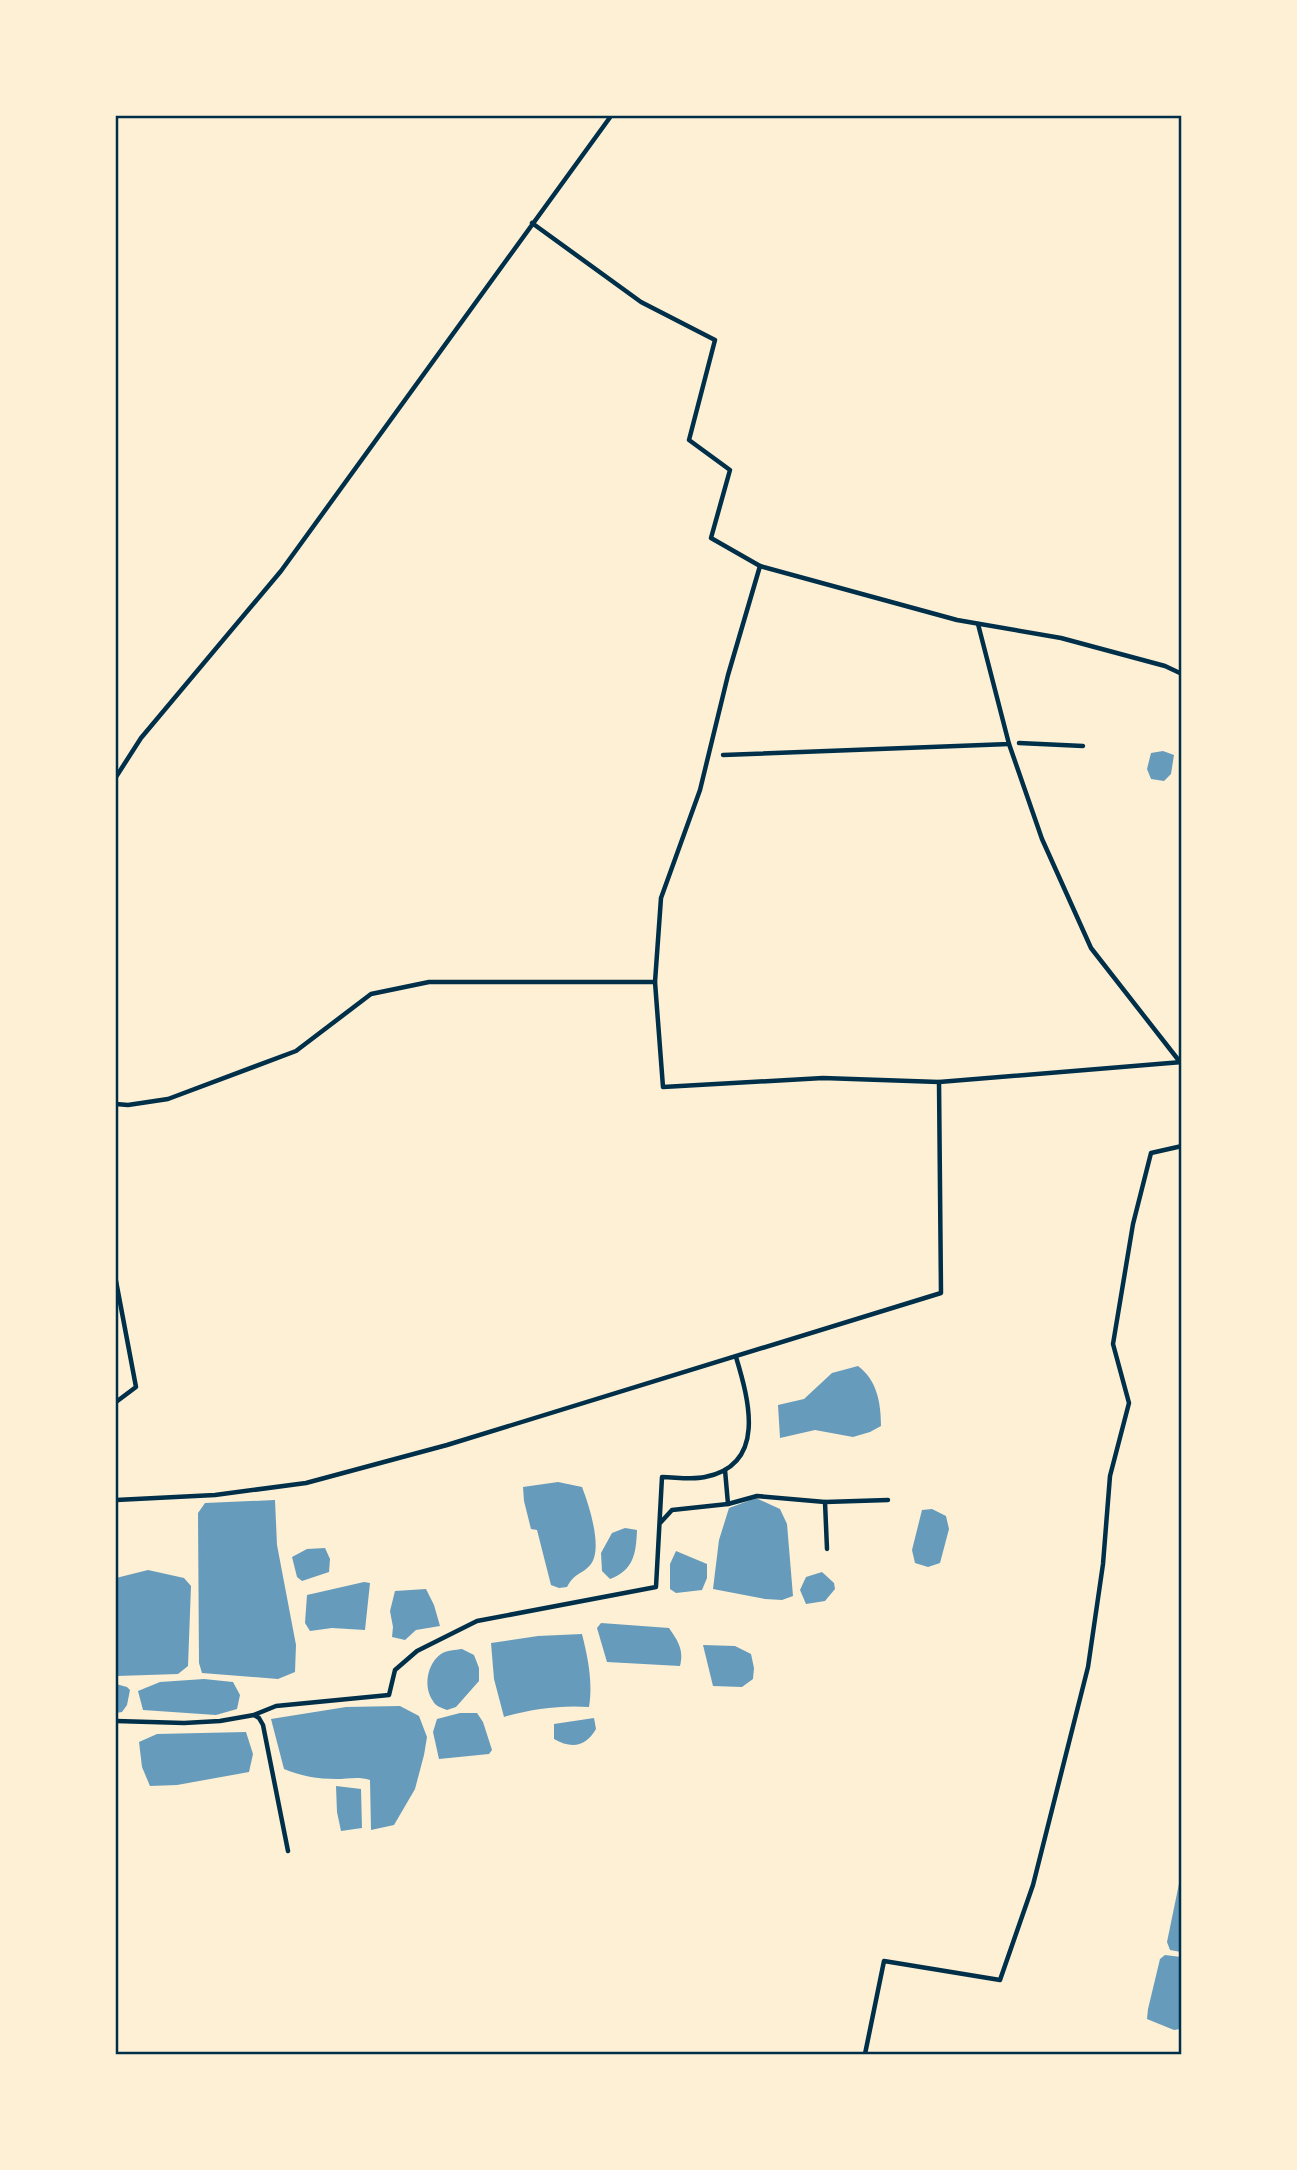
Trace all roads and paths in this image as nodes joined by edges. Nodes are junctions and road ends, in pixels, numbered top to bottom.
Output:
1 (611, 116) edge
2 (532, 223) junction
3 (760, 566) junction
4 (978, 624) junction
5 (1181, 674) edge
6 (1019, 743) dead end
7 (1009, 744) junction
8 (1083, 746) dead end
9 (723, 755) dead end
10 (116, 777) edge
11 (654, 982) junction
12 (1181, 1062) edge
13 (939, 1082) junction
14 (116, 1104) edge
15 (1181, 1146) edge
16 (116, 1282) edge
17 (736, 1356) junction
18 (116, 1402) edge
19 (725, 1470) junction
20 (116, 1500) edge
21 (888, 1500) dead end
22 (825, 1502) junction
23 (728, 1504) junction
24 (660, 1523) junction
25 (827, 1549) dead end
26 (254, 1715) junction
27 (116, 1721) edge
28 (288, 1851) dead end
29 (865, 2054) edge

1 - 2 street
2 - 3 street
2 - 10 street
3 - 4 street
3 - 11 street
4 - 5 street
4 - 7 street
6 - 8 street
7 - 9 street
7 - 12 street
11 - 13 street
11 - 14 street
12 - 13 street
13 - 17 street
15 - 29 street
16 - 18 street
17 - 19 street
17 - 20 street
19 - 23 street
19 - 24 street
21 - 22 street
22 - 23 street
22 - 25 street
23 - 24 street
24 - 26 street
26 - 27 street
26 - 28 street

